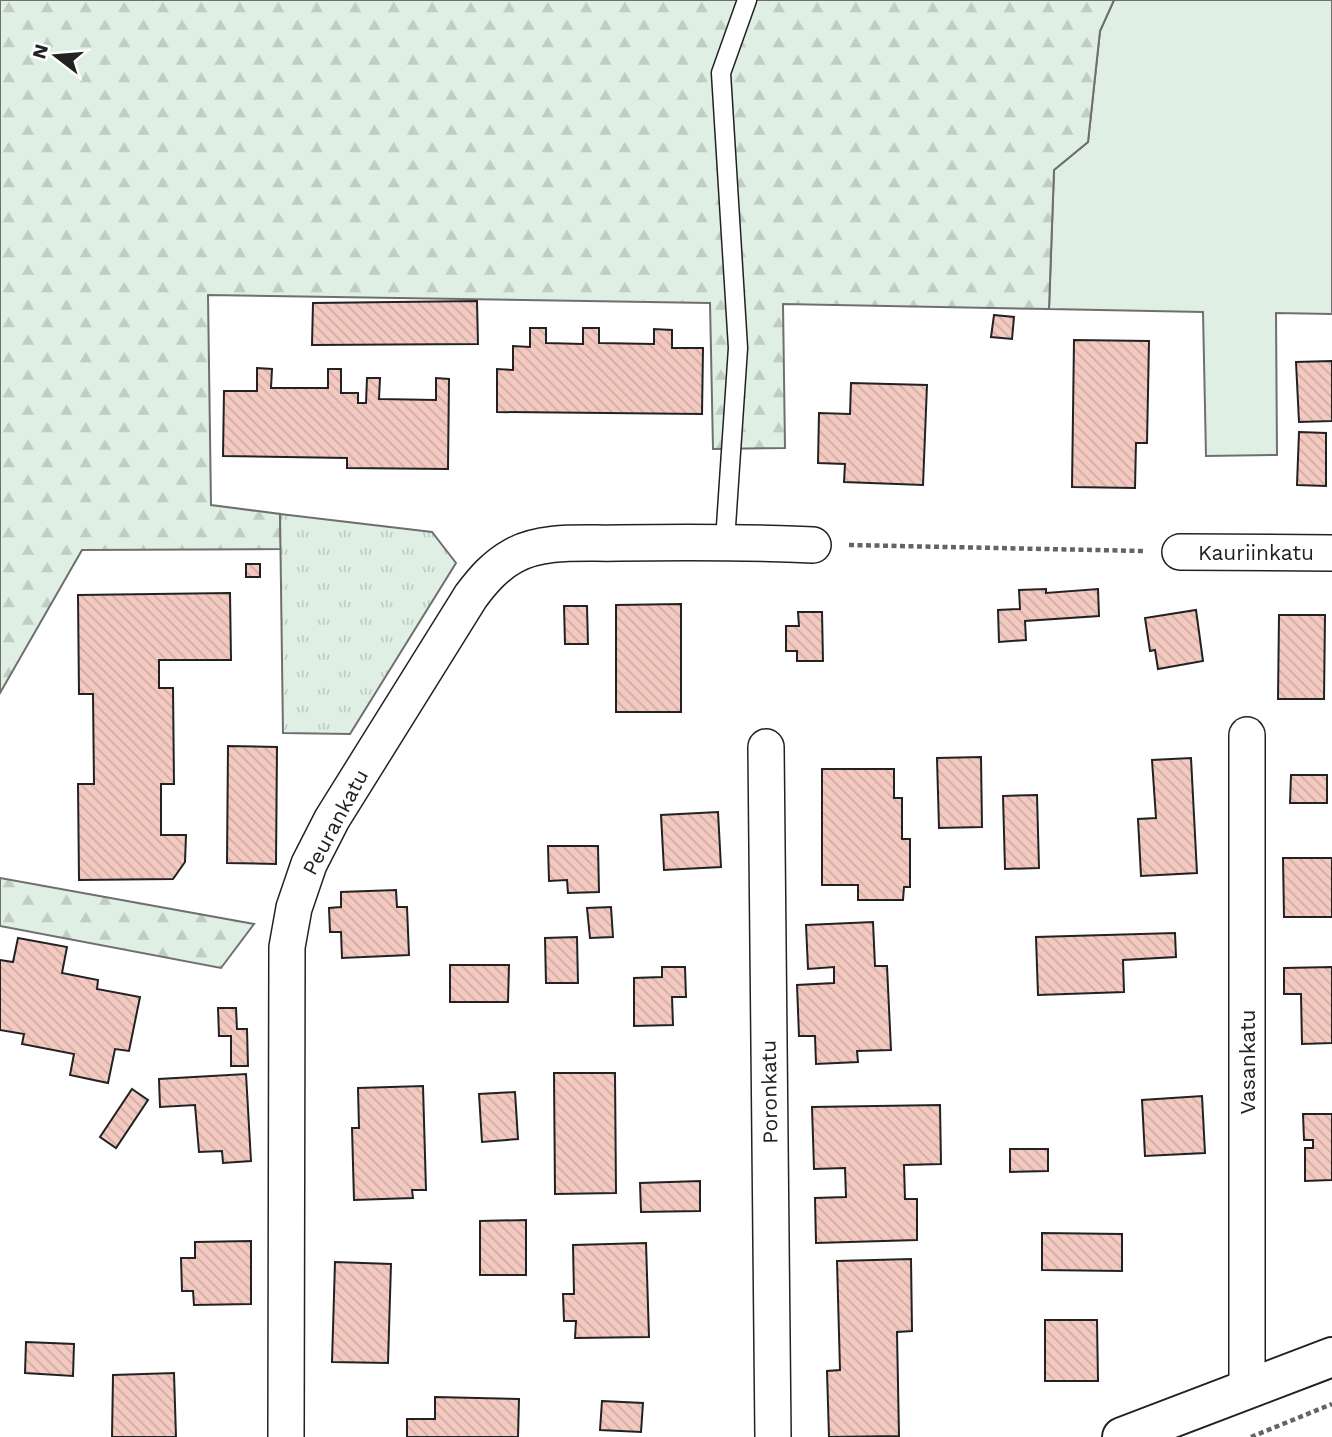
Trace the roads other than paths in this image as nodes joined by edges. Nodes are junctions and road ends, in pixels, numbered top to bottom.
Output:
1 (747, 0) edge
2 (725, 541) junction
3 (813, 545) road end
4 (1180, 552) road end
5 (1332, 553) edge
6 (1247, 735) dead end
7 (766, 747) dead end
8 (1332, 1357) edge
9 (1247, 1388) junction
10 (286, 1437) edge
11 (773, 1437) edge
12 (1122, 1437) edge

1 - 2 lane
2 - 3 street, Peurankatu
2 - 10 street, Peurankatu
4 - 5 street, Kauriinkatu
6 - 9 street, Vasankatu
7 - 11 street, Poronkatu
8 - 9 street
9 - 12 street

